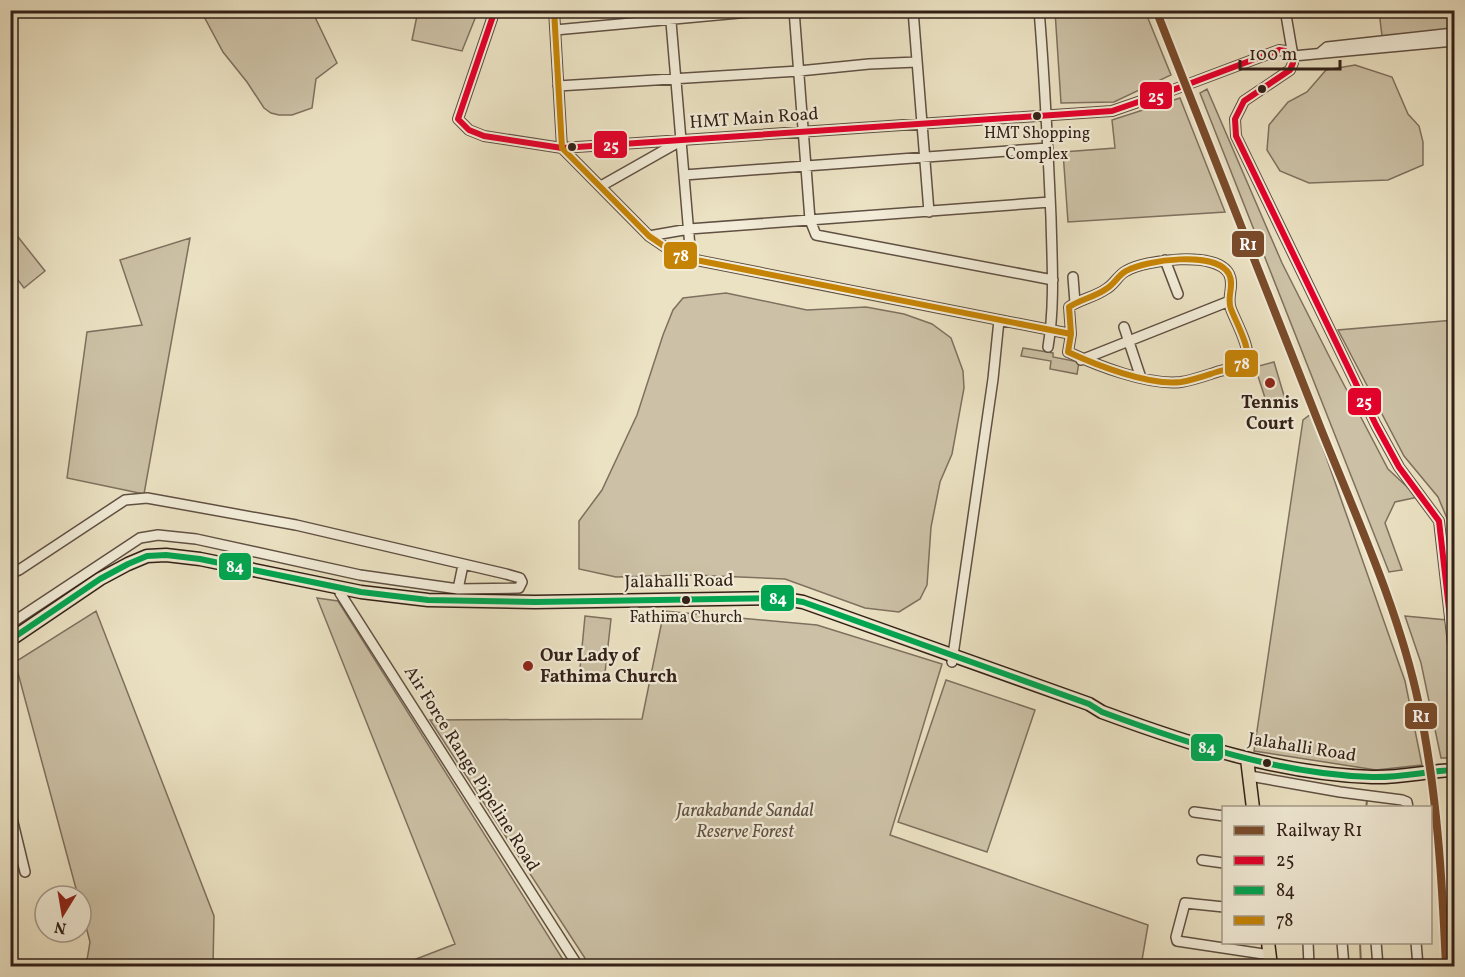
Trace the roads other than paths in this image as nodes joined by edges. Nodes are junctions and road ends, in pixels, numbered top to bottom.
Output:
1 (495, 10) edge
2 (554, 10) edge
3 (773, 10) edge
4 (794, 10) edge
5 (913, 10) edge
6 (1039, 10) edge
7 (1287, 12) edge
8 (670, 15) edge
9 (555, 30) junction
10 (1455, 33) edge
11 (1455, 40) edge
12 (1321, 52) junction
13 (1293, 56) junction
14 (917, 62) junction
15 (799, 71) junction
16 (675, 78) junction
17 (558, 86) junction
18 (1047, 115) junction
19 (922, 123) junction
20 (803, 132) junction
21 (680, 141) junction
22 (562, 148) junction
23 (1048, 148) junction
24 (925, 158) junction
25 (806, 166) junction
26 (684, 175) junction
27 (601, 186) junction
28 (1050, 202) junction
29 (928, 212) junction
30 (810, 220) junction
31 (689, 230) junction
32 (650, 236) junction
33 (692, 259) junction
34 (1165, 260) junction
35 (1073, 277) dead end
36 (1053, 280) junction
37 (1178, 294) dead end
38 (1227, 302) junction
39 (1075, 303) junction
40 (999, 320) junction
41 (1124, 327) dead end
42 (1051, 331) junction
43 (1071, 334) junction
44 (1129, 341) junction
45 (1048, 347) dead end
46 (1082, 360) junction
47 (1141, 378) junction
48 (1455, 560) edge
49 (1444, 561) junction
50 (463, 565) junction
51 (10, 574) edge
52 (1450, 575) edge
53 (1451, 586) edge
54 (458, 589) junction
55 (340, 591) junction
56 (10, 624) edge
57 (10, 640) edge
58 (10, 648) edge
59 (1455, 653) edge
60 (953, 658) junction
61 (1247, 759) junction
62 (1453, 770) edge
63 (1250, 776) junction
64 (1253, 806) edge
65 (1408, 806) edge
66 (10, 810) edge
67 (1194, 812) dead end
68 (1222, 816) edge
69 (1202, 860) dead end
70 (1222, 863) edge
71 (25, 872) dead end
72 (1222, 907) edge
73 (1308, 944) edge
74 (1342, 944) edge
75 (1377, 944) edge
76 (1416, 944) edge
77 (1269, 955) edge
78 (578, 966) edge
79 (1309, 966) edge
80 (1344, 966) edge
81 (1378, 966) edge
82 (1418, 966) edge

1 - 22 street, HMT Main Road
2 - 9 street
3 - 8 street
4 - 15 street
5 - 14 street
6 - 18 street
7 - 13 street
8 - 9 street
8 - 16 street
9 - 17 street
10 - 12 street
11 - 12 street
12 - 13 street, HMT Main Road
13 - 18 street, HMT Main Road
13 - 49 street
14 - 15 street
14 - 19 street
15 - 16 street
15 - 20 street
16 - 17 street
16 - 21 street
17 - 22 street
18 - 19 street, HMT Main Road
18 - 23 street
19 - 20 street, HMT Main Road
19 - 24 street
20 - 21 street, HMT Main Road
20 - 25 street
21 - 22 street, HMT Main Road
21 - 26 street
21 - 27 street
22 - 27 street
23 - 24 street
23 - 28 street
24 - 25 street
24 - 29 street
25 - 26 street
25 - 30 street
26 - 31 street
27 - 32 street
28 - 29 street
28 - 36 street
29 - 30 street
30 - 31 street
30 - 36 street
31 - 32 street
31 - 33 street
32 - 33 street
33 - 40 street
34 - 37 street
34 - 38 street
34 - 39 street
35 - 39 street
36 - 42 street
38 - 44 street
38 - 47 street
39 - 43 street
40 - 42 street
40 - 60 street
41 - 44 street
42 - 43 street
42 - 45 street
43 - 46 street
44 - 46 street
44 - 47 street
46 - 47 street
48 - 49 street
49 - 52 street
50 - 51 street
50 - 54 street
50 - 54 street
52 - 53 street
53 - 59 street
54 - 56 street
55 - 57 main road, Jalahalli Road
55 - 58 main road, Jalahalli Road
55 - 60 main road, Jalahalli Road
55 - 78 street, Air Force Range Pipeline Road
60 - 61 main road, Jalahalli Road
61 - 62 main road, Jalahalli Road
61 - 63 main road
63 - 64 main road
63 - 65 street
66 - 71 street
67 - 68 street
69 - 70 street
72 - 77 street
73 - 79 street
74 - 80 street
75 - 81 street
76 - 82 street

